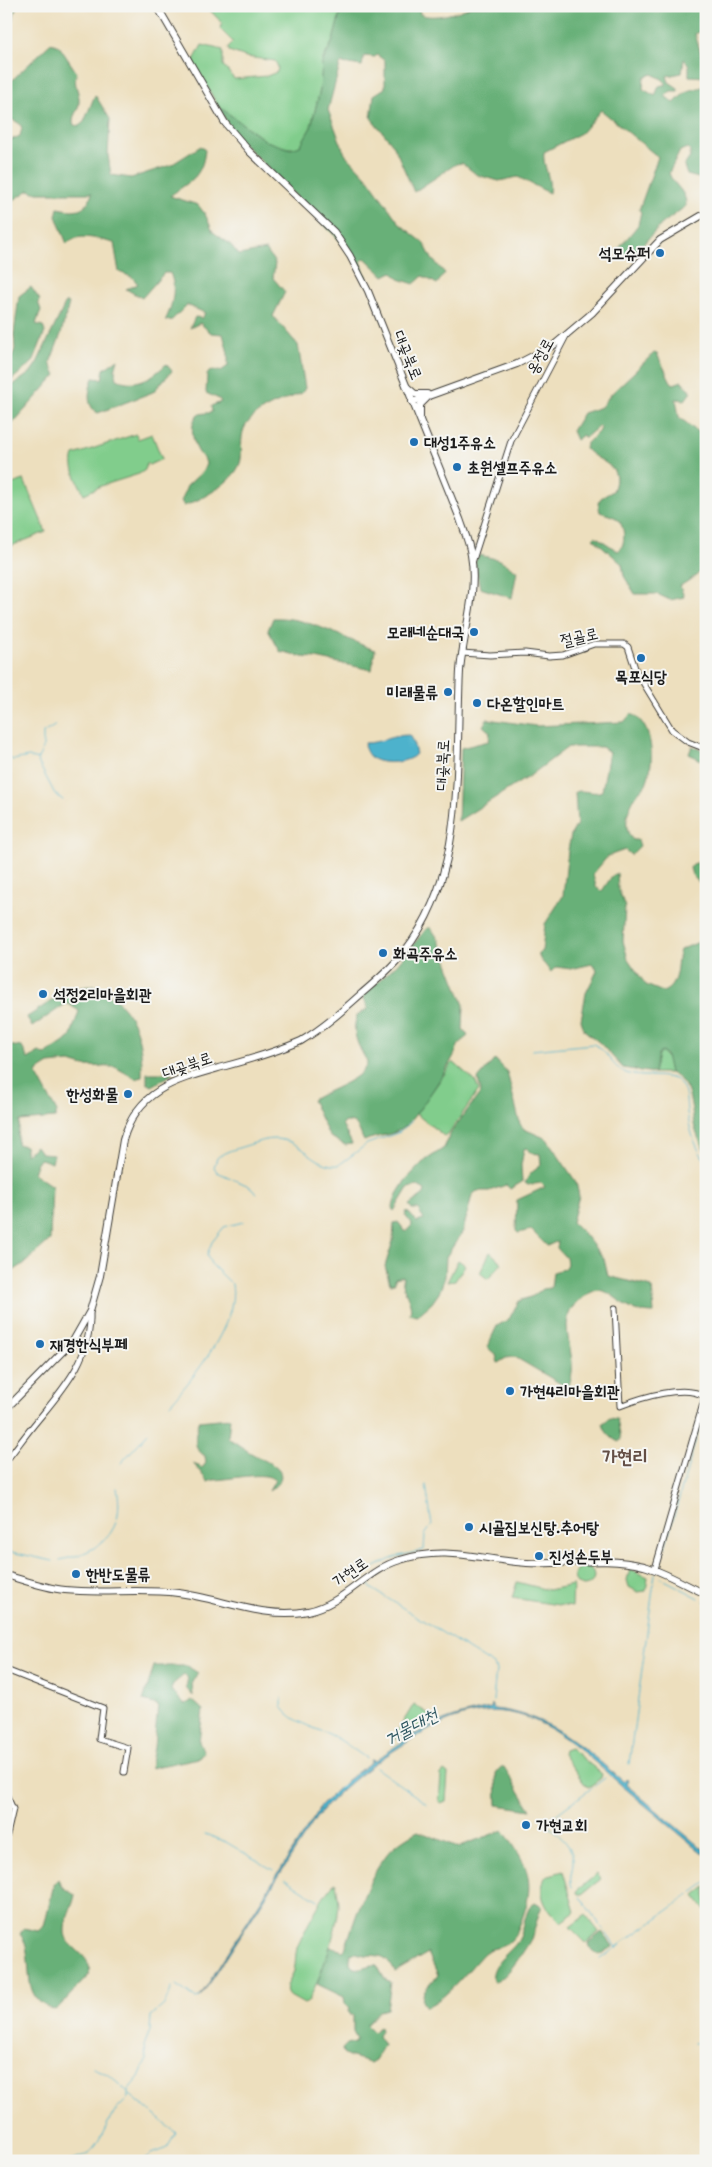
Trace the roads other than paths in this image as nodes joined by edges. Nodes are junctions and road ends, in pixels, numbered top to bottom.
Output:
1 (156, 6) edge
2 (706, 213) edge
3 (566, 336) junction
4 (405, 384) junction
5 (431, 394) junction
6 (412, 402) junction
7 (420, 423) junction
8 (472, 564) junction
9 (462, 653) junction
10 (706, 749) edge
11 (615, 1308) dead end
12 (90, 1311) junction
13 (705, 1397) edge
14 (6, 1409) edge
15 (6, 1461) edge
16 (655, 1569) junction
17 (6, 1576) edge
18 (706, 1594) edge
19 (6, 1670) edge
20 (124, 1772) dead end
21 (6, 1794) edge
22 (6, 1839) edge

1 - 4 street, 대곶북로
2 - 3 street, 옹정로
3 - 5 street
3 - 8 street, 옹정로
4 - 5 street
4 - 6 street, 대곶북로
5 - 6 street
5 - 7 street
6 - 7 street, 대곶북로
7 - 8 street, 대곶북로
8 - 9 street, 대곶북로
9 - 10 street, 절골로
9 - 12 street, 대곶북로
11 - 13 street
12 - 14 street, 대곶북로
12 - 15 street
13 - 16 street
16 - 17 street, 가현로
16 - 18 street, 가현로
19 - 20 street
21 - 22 street

